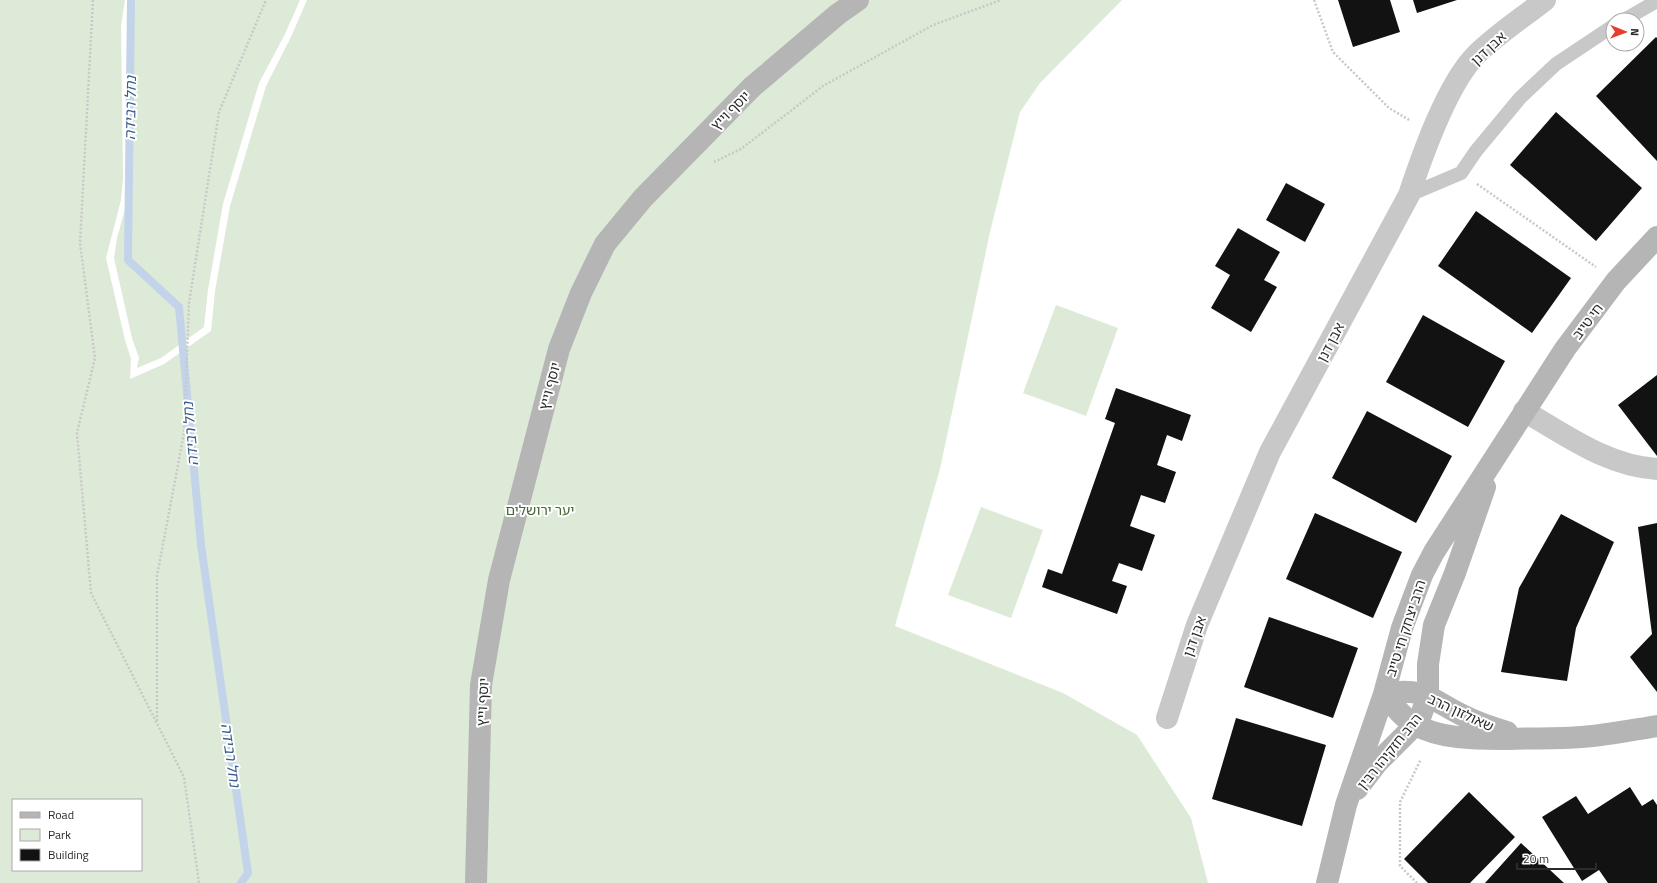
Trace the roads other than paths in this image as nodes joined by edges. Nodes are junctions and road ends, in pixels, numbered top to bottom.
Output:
1 (858, 0) edge
2 (1545, 0) edge
3 (1657, 1) edge
4 (1638, 12) edge
5 (1605, 31) edge
6 (1409, 195) junction
7 (1657, 237) edge
8 (1524, 411) junction
9 (1494, 461) junction
10 (1657, 469) edge
11 (1384, 694) junction
12 (1428, 695) junction
13 (1167, 718) dead end
14 (1415, 725) junction
15 (1657, 726) edge
16 (1544, 738) junction
17 (1346, 805) junction
18 (476, 883) edge
19 (1327, 883) edge

1 - 18 street, יוסף וייץ
2 - 6 street, אבן דנן
3 - 4 lane
5 - 6 lane
6 - 13 street, אבן דנן
7 - 8 street, חי טייב
8 - 9 street, הרב יצחק חי טייב
8 - 10 street
9 - 11 street, הרב יצחק חי טייב
9 - 12 street, הרב יצחק חי טייב
11 - 12 street, שאולזון הרב
11 - 14 street, שאולזון הרב
11 - 17 street, הרב חזקיהו רבין
12 - 14 street, הרב חזקיהו רבין
12 - 16 street, שאולזון הרב
14 - 16 street, שאולזון הרב
14 - 17 street, הרב חזקיהו רבין
15 - 16 street, שאולזון הרב
17 - 19 street, הרב חזקיהו רבין

